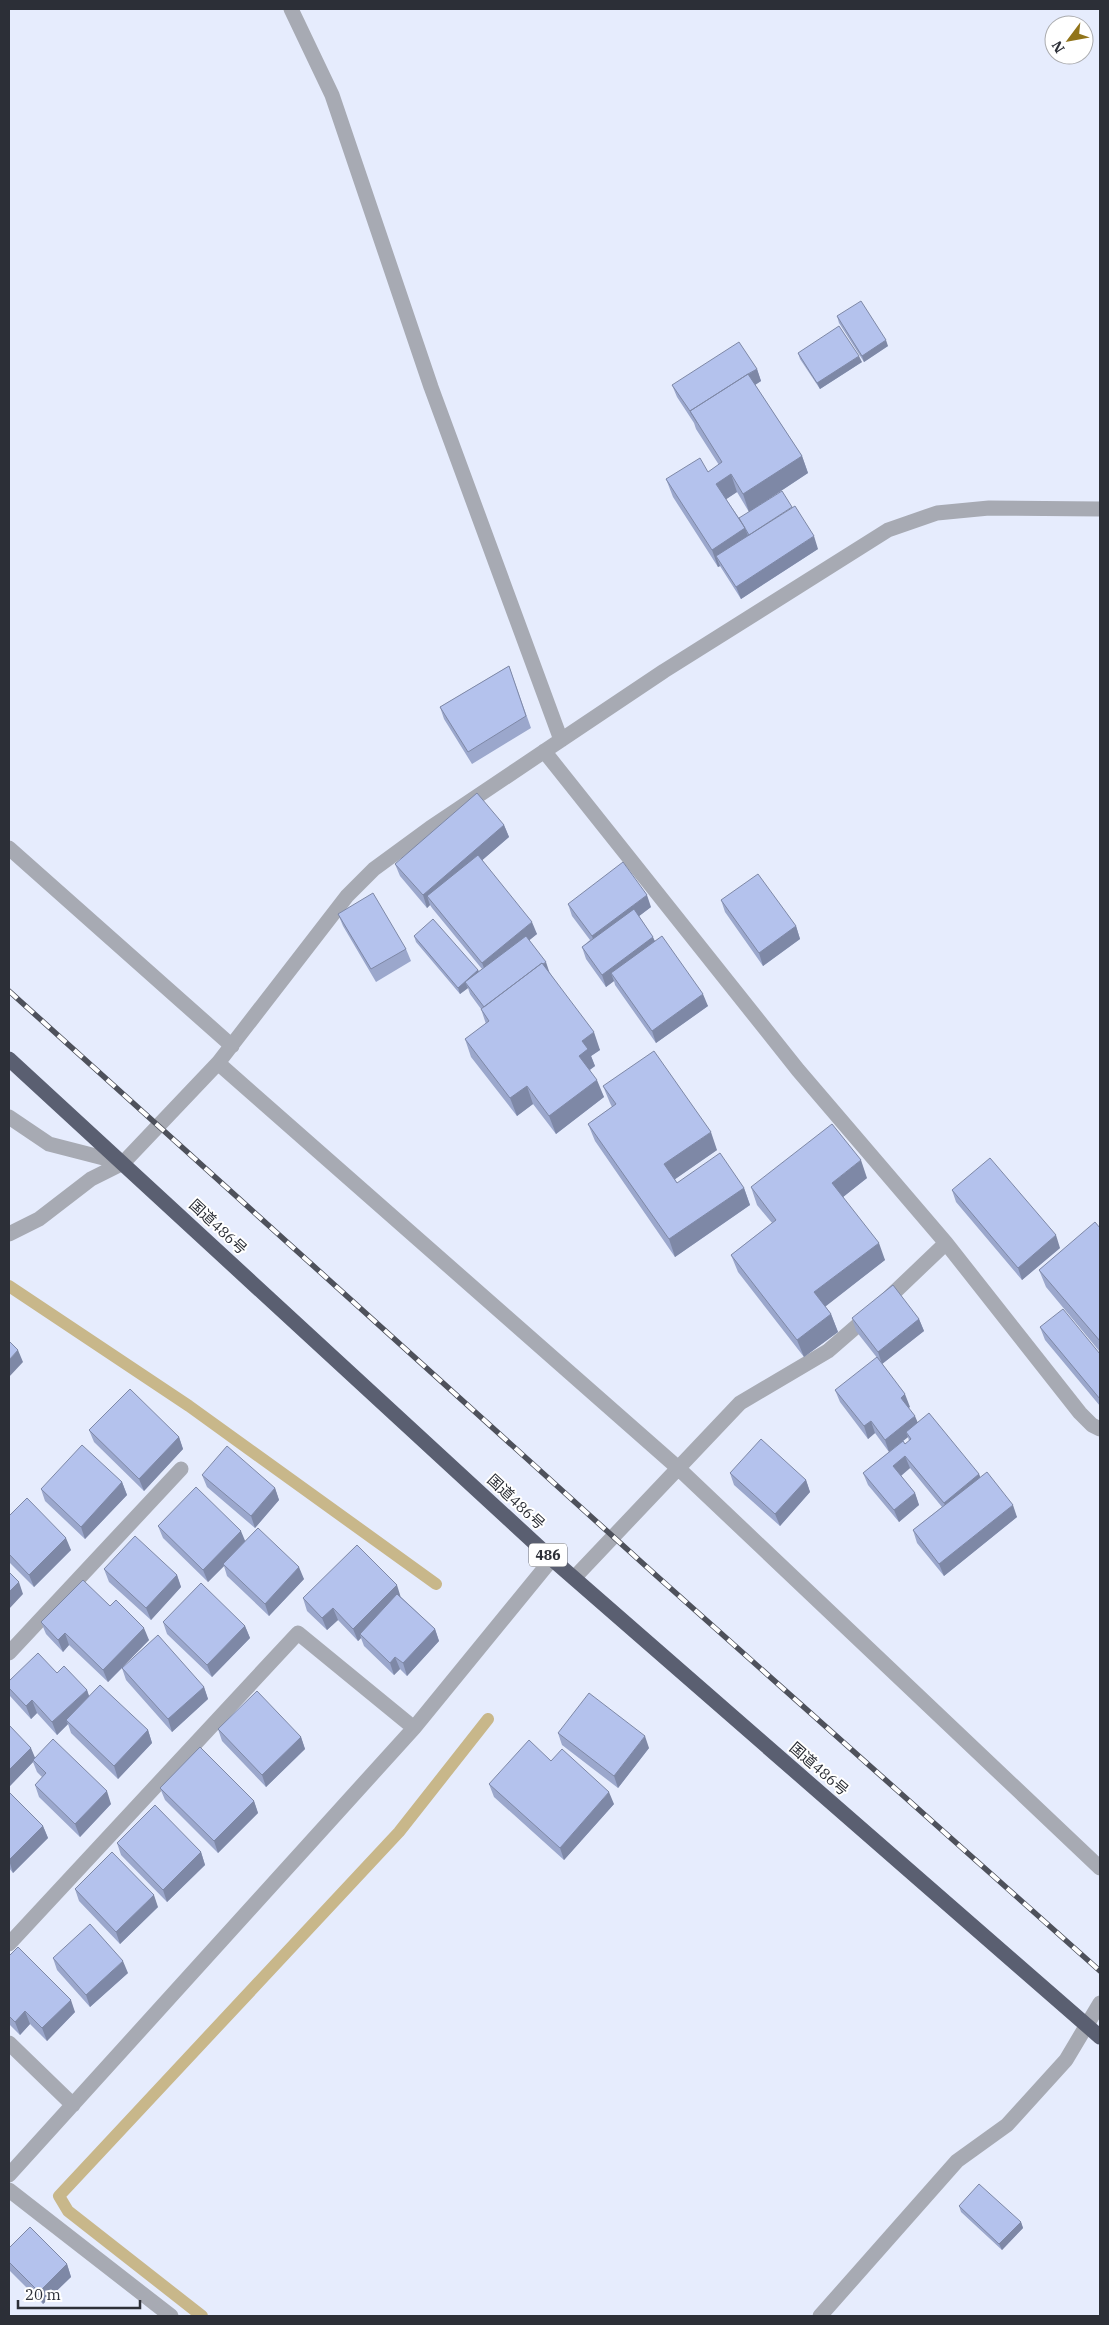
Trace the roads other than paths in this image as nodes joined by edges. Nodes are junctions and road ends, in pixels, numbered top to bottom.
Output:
1 (291, 9) edge
2 (1100, 509) edge
3 (560, 740) junction
4 (544, 750) junction
5 (9, 848) edge
6 (232, 1046) junction
7 (9, 1059) edge
8 (218, 1063) junction
9 (9, 1117) edge
10 (123, 1163) junction
11 (9, 1234) edge
12 (946, 1243) junction
13 (1100, 1430) edge
14 (677, 1467) junction
15 (181, 1469) dead end
16 (552, 1559) junction
17 (574, 1578) junction
18 (9, 1653) edge
19 (414, 1728) junction
20 (1100, 1868) edge
21 (9, 1944) edge
22 (1100, 2003) edge
23 (1087, 2025) junction
24 (1100, 2037) edge
25 (9, 2043) edge
26 (73, 2105) junction
27 (9, 2175) edge
28 (9, 2190) edge
29 (171, 2316) edge
30 (820, 2316) edge

1 - 3 street
2 - 3 street
3 - 4 street
4 - 6 street
4 - 12 street
5 - 6 street
6 - 8 street
7 - 10 highway, 国道486号 / 486
8 - 10 street
8 - 14 street
9 - 10 street
10 - 11 street
10 - 16 highway, 国道486号 / 486
12 - 13 street
12 - 14 street
14 - 17 street
14 - 20 street
15 - 18 street
16 - 17 highway, 国道486号 / 486
16 - 19 street
17 - 23 highway, 国道486号 / 486
19 - 21 street
19 - 26 street
22 - 23 street
23 - 24 highway, 国道486号 / 486
23 - 30 street
25 - 26 street
26 - 27 street
28 - 29 street

